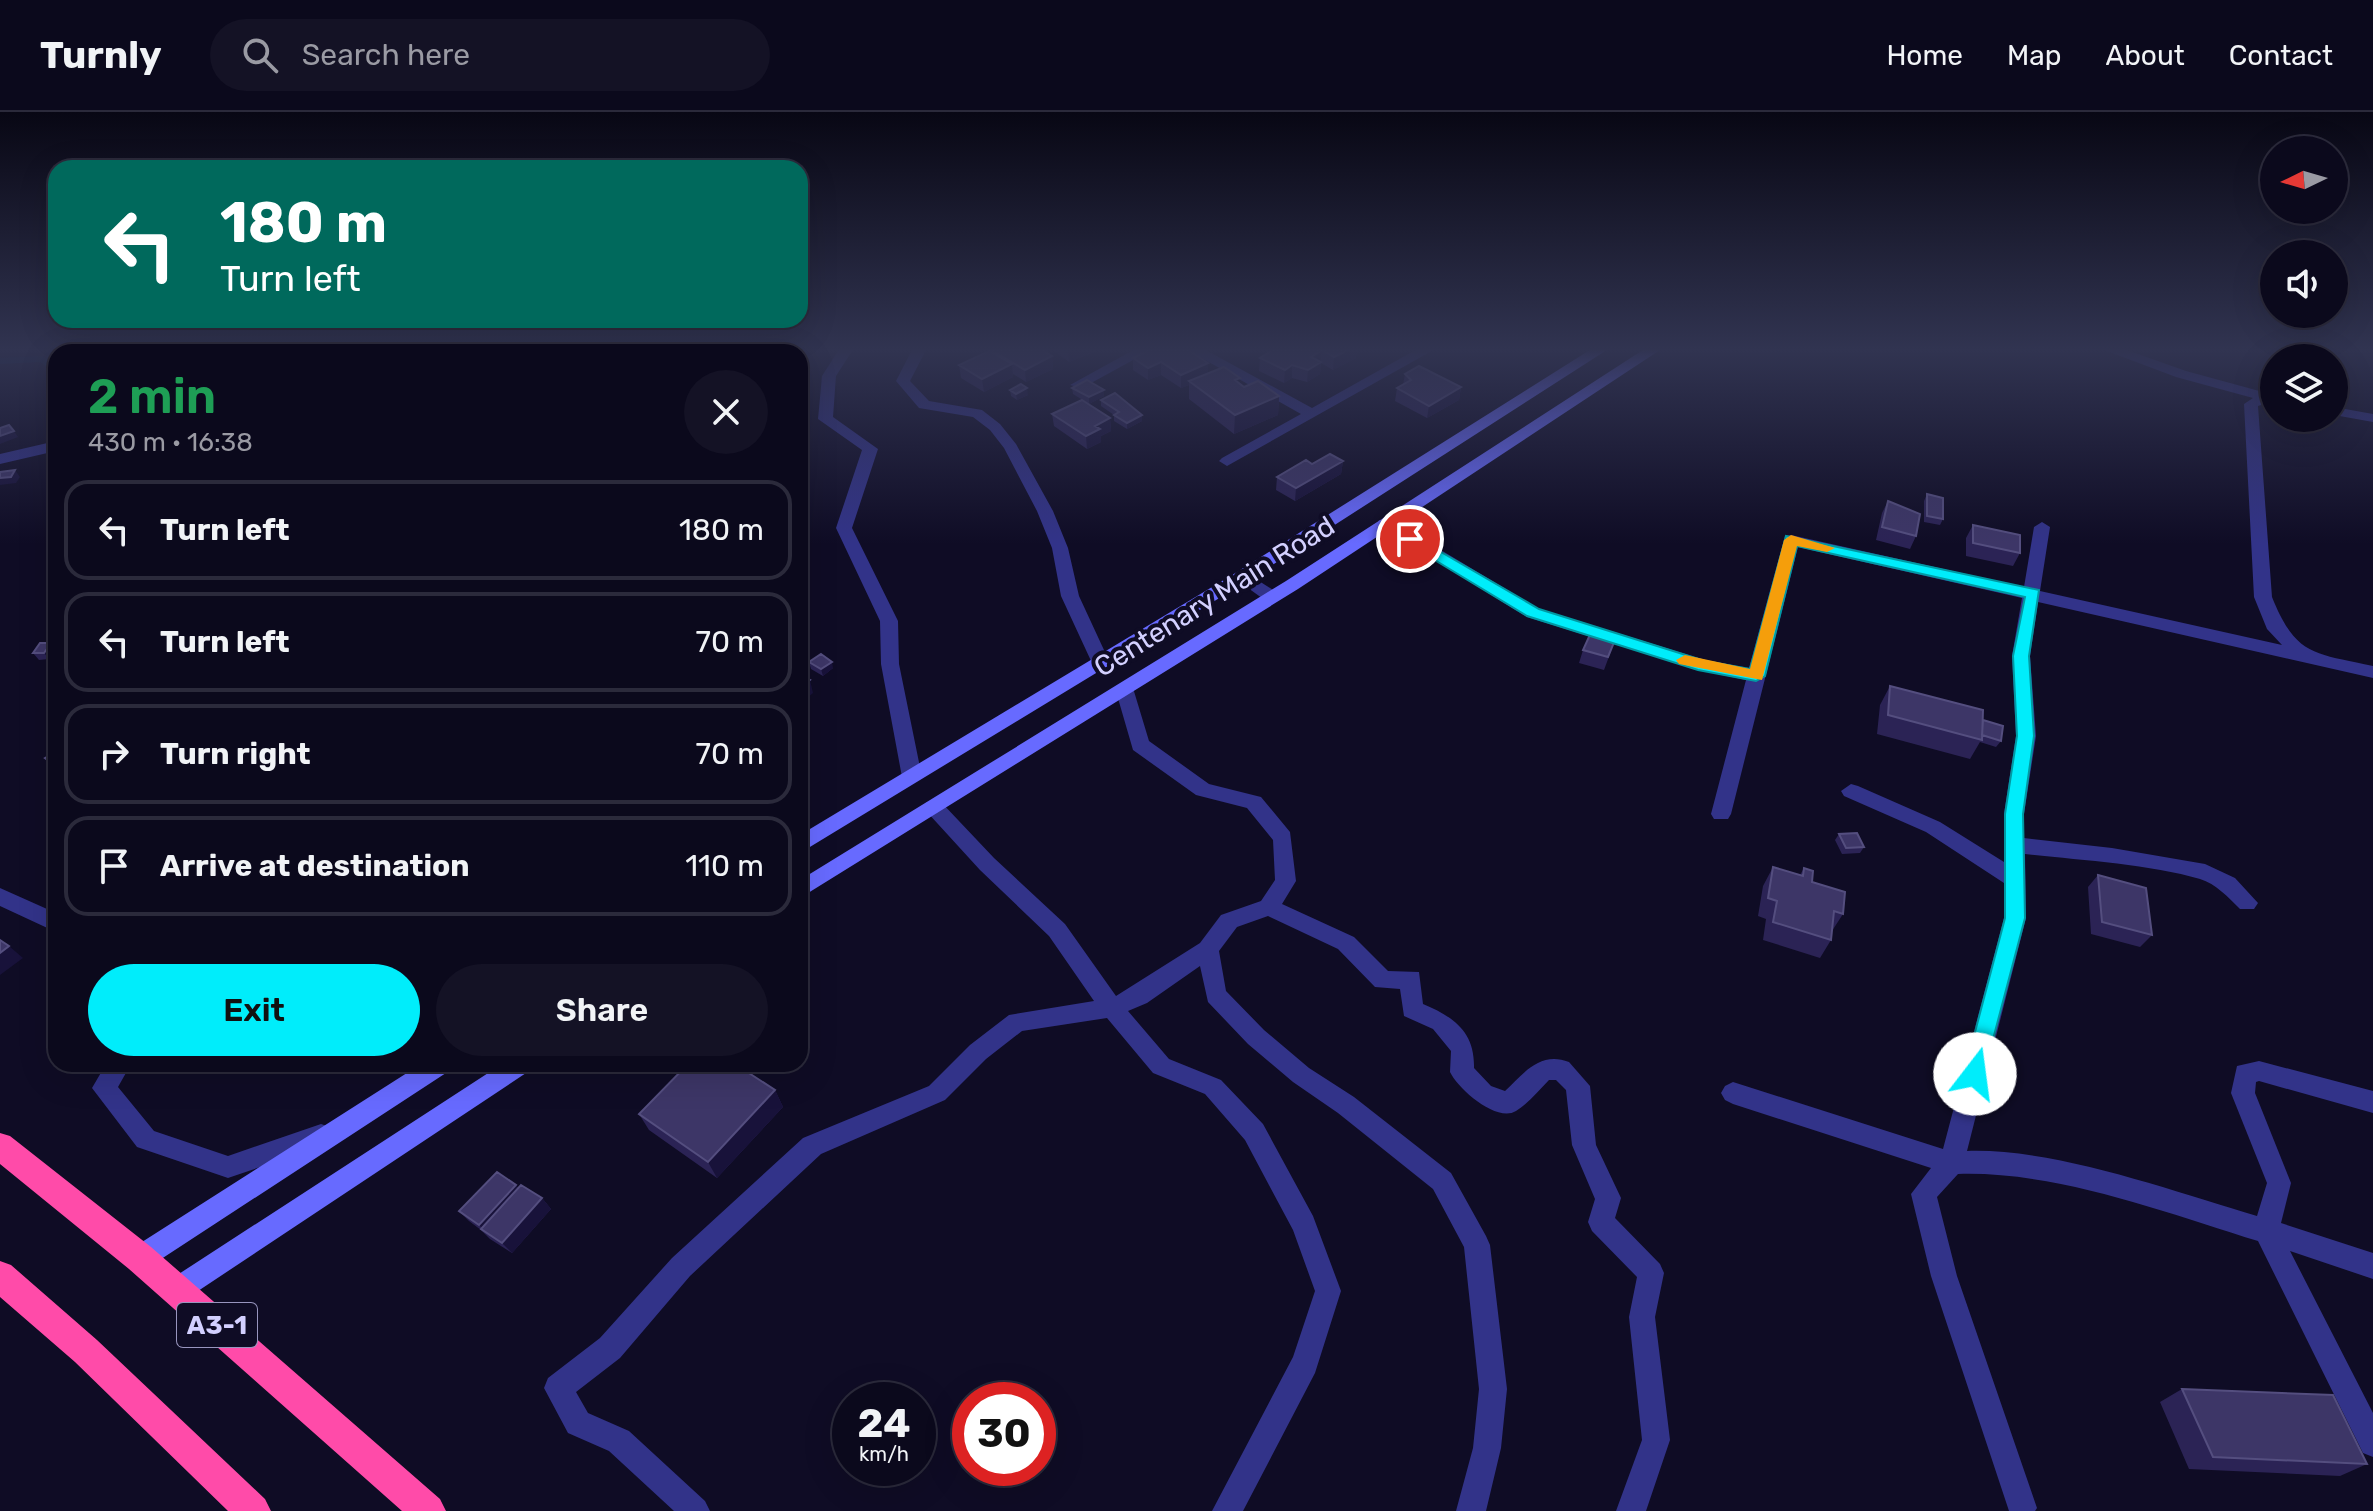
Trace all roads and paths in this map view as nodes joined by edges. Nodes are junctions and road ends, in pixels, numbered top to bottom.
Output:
1 (826, 413) edge
2 (977, 413) edge
3 (1500, 413) edge
4 (1555, 413) edge
5 (2252, 413) edge
6 (1313, 414) edge
7 (2348, 414) edge
8 (2373, 418) edge
9 (48, 448) edge
10 (0, 459) edge
11 (1227, 461) dead end
12 (1385, 524) junction
13 (2042, 527) dead end
14 (1243, 576) junction
15 (2034, 594) junction
16 (1272, 597) junction
17 (2302, 654) junction
18 (1101, 663) junction
19 (2373, 672) edge
20 (1756, 676) junction
21 (1124, 688) junction
22 (912, 777) junction
23 (1851, 791) dead end
24 (934, 807) junction
25 (1721, 814) dead end
26 (808, 840) edge
27 (2014, 845) junction
28 (2015, 879) junction
29 (808, 885) edge
30 (0, 896) edge
31 (2247, 903) dead end
32 (1269, 907) junction
33 (48, 919) edge
34 (1208, 949) junction
35 (1112, 1008) junction
36 (114, 1072) edge
37 (429, 1072) edge
38 (509, 1072) edge
39 (1733, 1093) dead end
40 (2373, 1102) edge
41 (343, 1127) junction
42 (0, 1146) edge
43 (1952, 1163) junction
44 (2266, 1230) junction
45 (140, 1258) junction
46 (2373, 1266) edge
47 (0, 1276) edge
48 (177, 1290) junction
49 (2373, 1443) edge
50 (2022, 1508) dead end
51 (249, 1510) edge
52 (428, 1511) edge
53 (695, 1511) edge
54 (1227, 1511) edge
55 (1471, 1511) edge
56 (1631, 1511) edge

1 - 22 street
2 - 18 street
3 - 14 street, Centenary Main Road
4 - 12 street, Centenary Main Road
5 - 17 street
6 - 11 street
7 - 8 street
9 - 10 street
12 - 16 street, Centenary Main Road
12 - 20 street
13 - 15 street
14 - 16 street
14 - 18 street, Centenary Main Road
15 - 17 street
15 - 20 street
15 - 27 street
16 - 21 street, Centenary Main Road
17 - 19 street
18 - 22 street, Centenary Main Road
20 - 25 street
21 - 24 street, Centenary Main Road
21 - 32 street
22 - 26 street, Centenary Main Road
23 - 28 street
24 - 29 street, Centenary Main Road
24 - 35 street
27 - 28 street
27 - 31 street
28 - 43 street
30 - 33 street
32 - 34 street
32 - 56 street
34 - 35 street
34 - 55 street
35 - 53 street
35 - 54 street
36 - 41 street
37 - 41 street
38 - 48 street
39 - 43 street
40 - 44 street
41 - 45 street
42 - 45 highway, A3-1
43 - 44 street
43 - 50 street
44 - 46 street
44 - 49 street
45 - 48 highway, A3-1
47 - 51 highway
48 - 52 highway, A3-1

